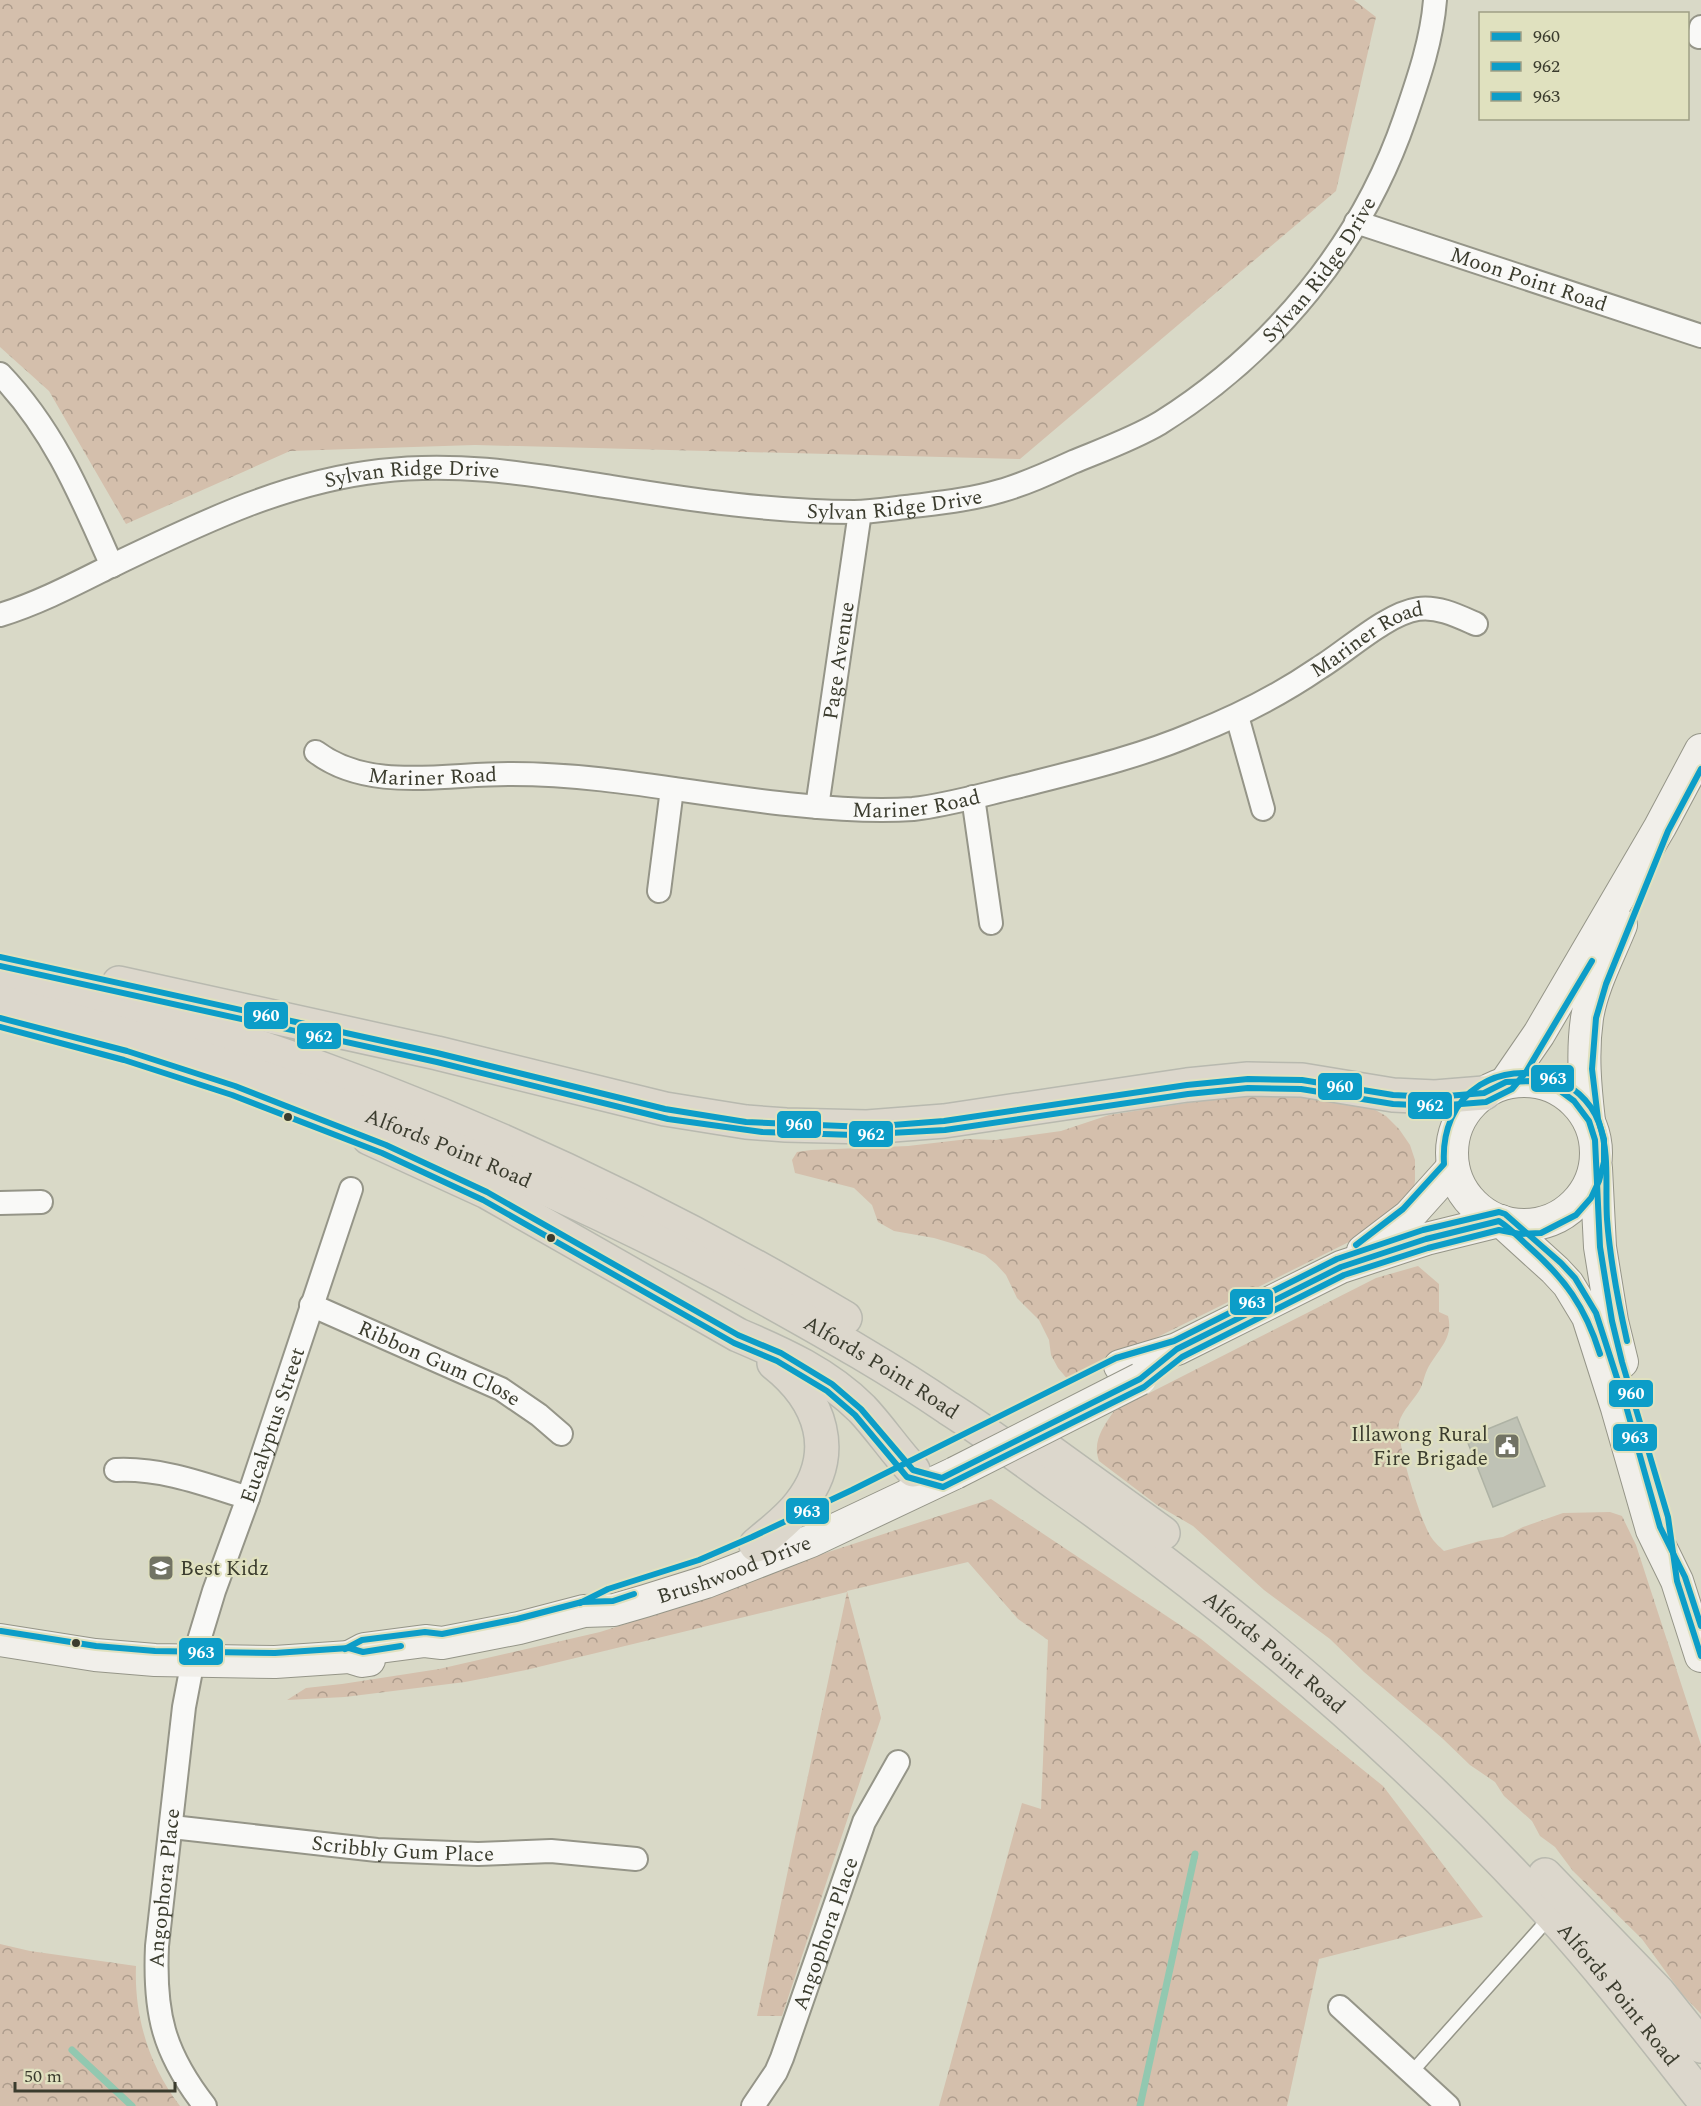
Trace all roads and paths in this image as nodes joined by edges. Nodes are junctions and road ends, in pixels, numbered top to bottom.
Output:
1 (1435, 0) edge
2 (1356, 222) junction
3 (1701, 336) edge
4 (0, 374) edge
5 (860, 512) junction
6 (112, 566) junction
7 (0, 615) edge
8 (1476, 624) dead end
9 (1237, 716) junction
10 (1701, 750) edge
11 (316, 752) dead end
12 (672, 789) junction
13 (973, 797) junction
14 (817, 807) junction
15 (1263, 809) dead end
16 (1660, 827) junction
17 (659, 891) dead end
18 (991, 923) dead end
19 (0, 957) edge
20 (0, 974) edge
21 (0, 1002) edge
22 (0, 1018) edge
23 (1495, 1087) junction
24 (1589, 1121) junction
25 (1595, 1161) junction
26 (1453, 1167) junction
27 (351, 1188) dead end
28 (41, 1202) dead end
29 (0, 1203) edge
30 (1500, 1221) junction
31 (1341, 1267) junction
32 (311, 1305) junction
33 (738, 1335) junction
34 (561, 1434) dead end
35 (116, 1470) dead end
36 (937, 1470) junction
37 (248, 1498) junction
38 (756, 1545) junction
39 (1677, 1581) junction
40 (584, 1611) junction
41 (0, 1640) edge
42 (1701, 1656) edge
43 (193, 1660) junction
44 (898, 1762) dead end
45 (172, 1827) junction
46 (636, 1859) dead end
47 (1552, 1915) junction
48 (1340, 2007) dead end
49 (1701, 2046) edge
50 (1411, 2073) junction
51 (1701, 2097) edge
52 (205, 2106) edge
53 (753, 2106) edge
54 (1448, 2106) edge

1 - 2 street, Sylvan Ridge Drive
2 - 3 street, Moon Point Road
2 - 5 street, Sylvan Ridge Drive
4 - 6 street
5 - 6 street, Sylvan Ridge Drive
5 - 14 street, Page Avenue
6 - 7 street, Sylvan Ridge Drive
8 - 9 street, Mariner Road
9 - 13 street, Mariner Road
9 - 15 street
10 - 16 street
11 - 12 street, Mariner Road
12 - 14 street, Mariner Road
12 - 17 street
13 - 14 street, Mariner Road
13 - 18 street
16 - 23 street
16 - 24 street
19 - 23 highway
20 - 49 highway, Alfords Point Road
21 - 47 highway, Alfords Point Road
22 - 33 highway
23 - 24 street
23 - 26 street
24 - 25 street
25 - 30 street
25 - 39 street
26 - 30 street
26 - 31 street, Brushwood Drive
27 - 32 street, Eucalyptus Street
28 - 29 street
30 - 31 street, Brushwood Drive
30 - 39 street
31 - 36 street, Brushwood Drive
32 - 34 street, Ribbon Gum Close
32 - 37 street, Eucalyptus Street
33 - 36 highway
33 - 38 highway
35 - 37 street
36 - 38 street, Brushwood Drive
36 - 40 street, Brushwood Drive
37 - 43 street, Eucalyptus Street
38 - 40 street, Brushwood Drive
39 - 42 street
40 - 43 street, Brushwood Drive
41 - 43 street, Brushwood Drive
43 - 45 street, Angophora Place
44 - 53 street, Angophora Place
45 - 46 street, Scribbly Gum Place
45 - 52 street, Angophora Place
47 - 50 lane
47 - 51 highway, Alfords Point Road
48 - 50 street
50 - 54 street

